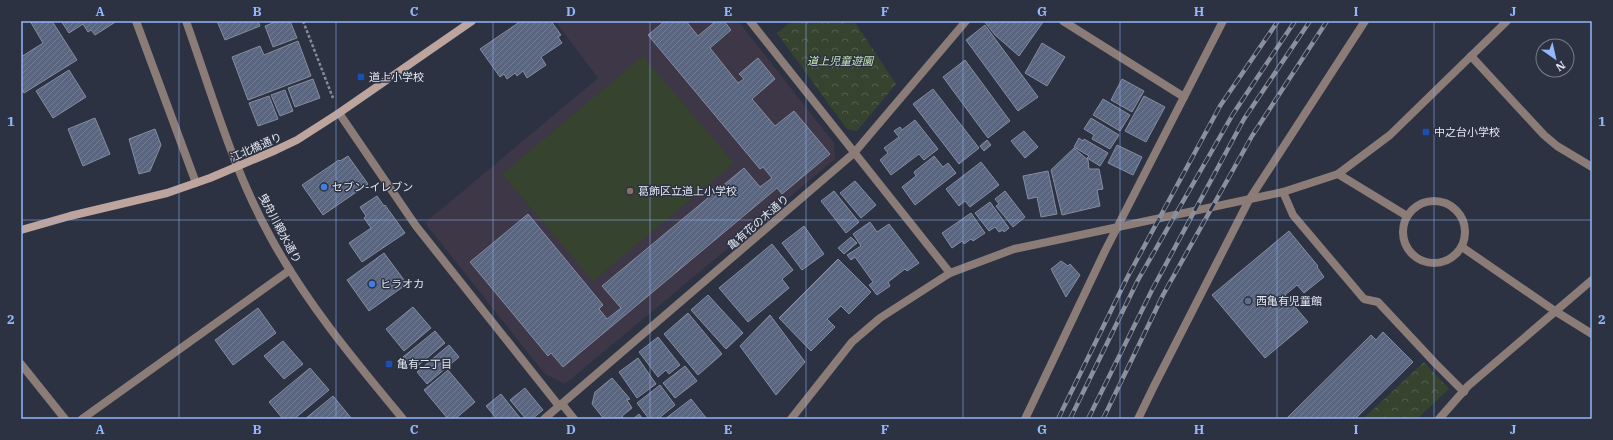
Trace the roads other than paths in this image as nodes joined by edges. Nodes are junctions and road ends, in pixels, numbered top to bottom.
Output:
1 (136, 21) edge
2 (186, 21) edge
3 (472, 21) edge
4 (750, 21) edge
5 (966, 21) edge
6 (1063, 21) edge
7 (1223, 21) edge
8 (1365, 21) edge
9 (1507, 21) edge
10 (1471, 56) junction
11 (1184, 97) junction
12 (339, 113) junction
13 (854, 153) junction
14 (238, 167) junction
15 (1592, 167) edge
16 (1338, 174) junction
17 (196, 183) junction
18 (1283, 192) junction
19 (1249, 200) junction
20 (1407, 216) junction
21 (1117, 227) junction
22 (21, 230) edge
23 (1462, 247) junction
24 (290, 270) junction
25 (950, 273) junction
26 (1592, 280) edge
27 (1555, 311) junction
28 (1592, 334) edge
29 (21, 364) edge
30 (1464, 392) junction
31 (561, 405) junction
32 (65, 419) edge
33 (82, 419) edge
34 (403, 419) edge
35 (544, 419) edge
36 (574, 419) edge
37 (791, 419) edge
38 (1025, 419) edge
39 (1138, 419) edge
40 (1439, 419) edge

1 - 17 street
2 - 14 street, 曳舟川親水通り
3 - 12 main road, 江北橋通り
4 - 13 street
5 - 13 street, 亀有花の木通り
6 - 11 street
7 - 11 street
8 - 19 street
9 - 10 street
10 - 15 street
10 - 16 street
11 - 21 street
12 - 14 main road, 江北橋通り
12 - 31 street
13 - 25 street
13 - 31 street, 亀有花の木通り
14 - 17 main road, 江北橋通り
14 - 24 street, 曳舟川親水通り
16 - 18 street
16 - 20 street
17 - 22 main road, 江北橋通り
18 - 19 street
18 - 30 street
19 - 21 street
19 - 39 street
20 - 23 street
20 - 23 street
21 - 25 street
21 - 38 street
23 - 27 street
24 - 33 street
24 - 34 street, 曳舟川親水通り
25 - 37 street
26 - 27 street
27 - 28 street
27 - 30 street
29 - 32 street
30 - 40 street
31 - 35 street, 亀有花の木通り
31 - 36 street

